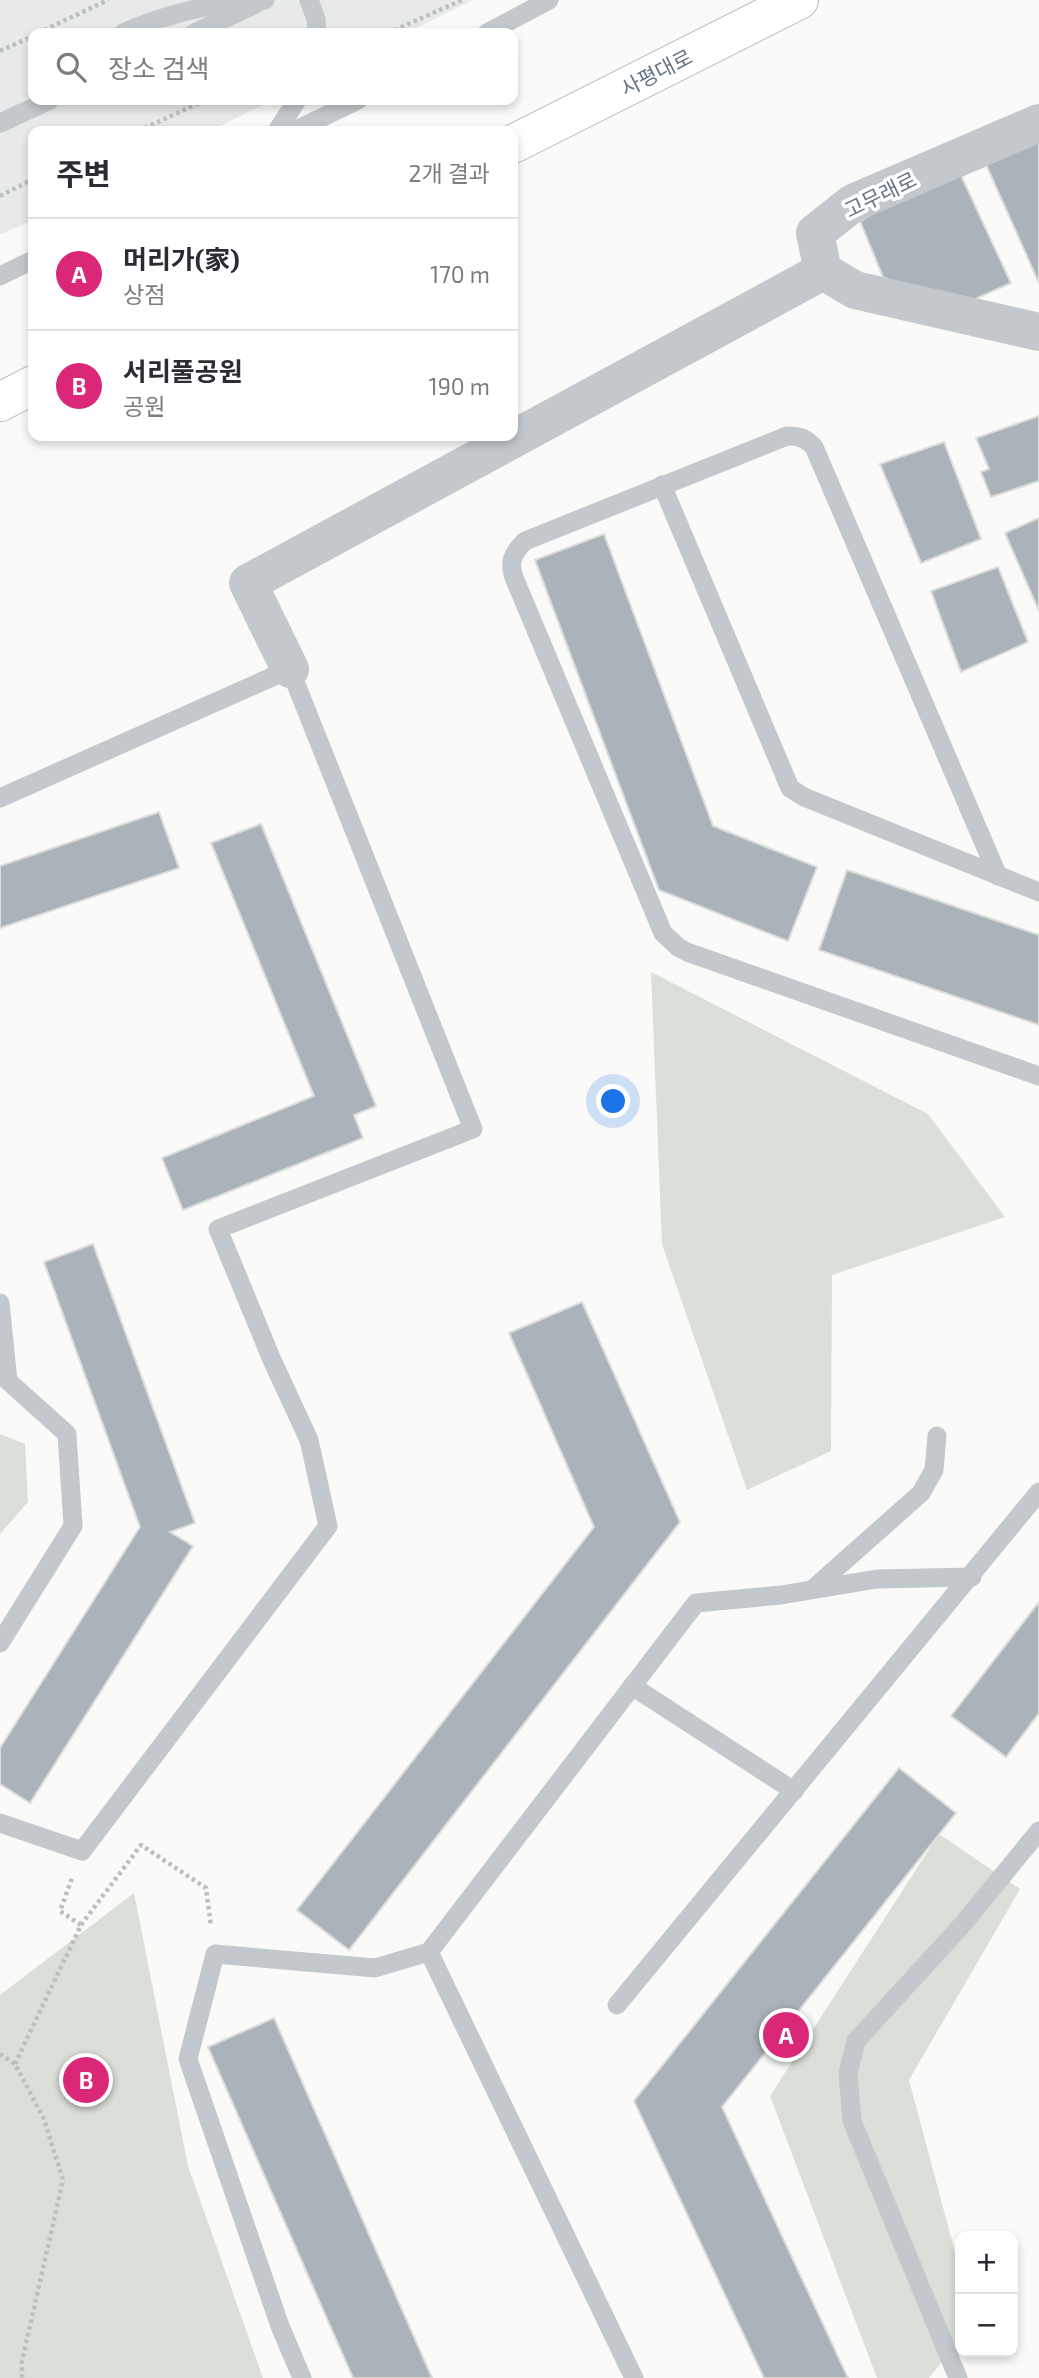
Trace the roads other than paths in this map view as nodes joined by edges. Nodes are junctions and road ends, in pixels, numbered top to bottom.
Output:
1 (266, 0) edge
2 (309, 0) edge
3 (549, 0) edge
4 (799, 0) edge
5 (138, 28) edge
6 (205, 28) edge
7 (317, 28) edge
8 (496, 28) edge
9 (39, 105) edge
10 (294, 105) edge
11 (348, 105) edge
12 (0, 123) edge
13 (1039, 123) edge
14 (280, 126) edge
15 (304, 126) edge
16 (518, 141) edge
17 (28, 262) edge
18 (823, 271) junction
19 (0, 276) edge
20 (1039, 332) edge
21 (28, 388) edge
22 (0, 402) edge
23 (518, 436) edge
24 (510, 441) edge
25 (662, 485) junction
26 (290, 669) junction
27 (0, 798) edge
28 (998, 876) junction
29 (1039, 892) edge
30 (1039, 1076) edge
31 (0, 1303) edge
32 (937, 1436) dead end
33 (1039, 1492) edge
34 (972, 1577) junction
35 (813, 1589) junction
36 (0, 1643) edge
37 (632, 1686) junction
38 (794, 1791) junction
39 (0, 1823) edge
40 (1039, 1831) edge
41 (429, 1952) junction
42 (617, 2005) dead end
43 (302, 2378) edge
44 (634, 2378) edge
45 (958, 2378) edge

1 - 5 lane
1 - 6 lane
2 - 7 lane
3 - 8 lane
4 - 16 main road, 사평대로
9 - 12 lane
10 - 14 lane
11 - 15 lane
13 - 18 street, 고무래로
17 - 19 lane
18 - 20 street
18 - 23 street
21 - 22 main road
24 - 26 street
25 - 28 lane
25 - 28 lane
25 - 30 lane
26 - 27 lane
26 - 39 lane
28 - 29 lane
31 - 36 lane
32 - 35 lane
33 - 34 lane
34 - 35 lane
34 - 38 lane
35 - 37 lane
37 - 38 lane
37 - 41 lane
38 - 42 lane
40 - 45 lane
41 - 43 lane
41 - 44 lane

